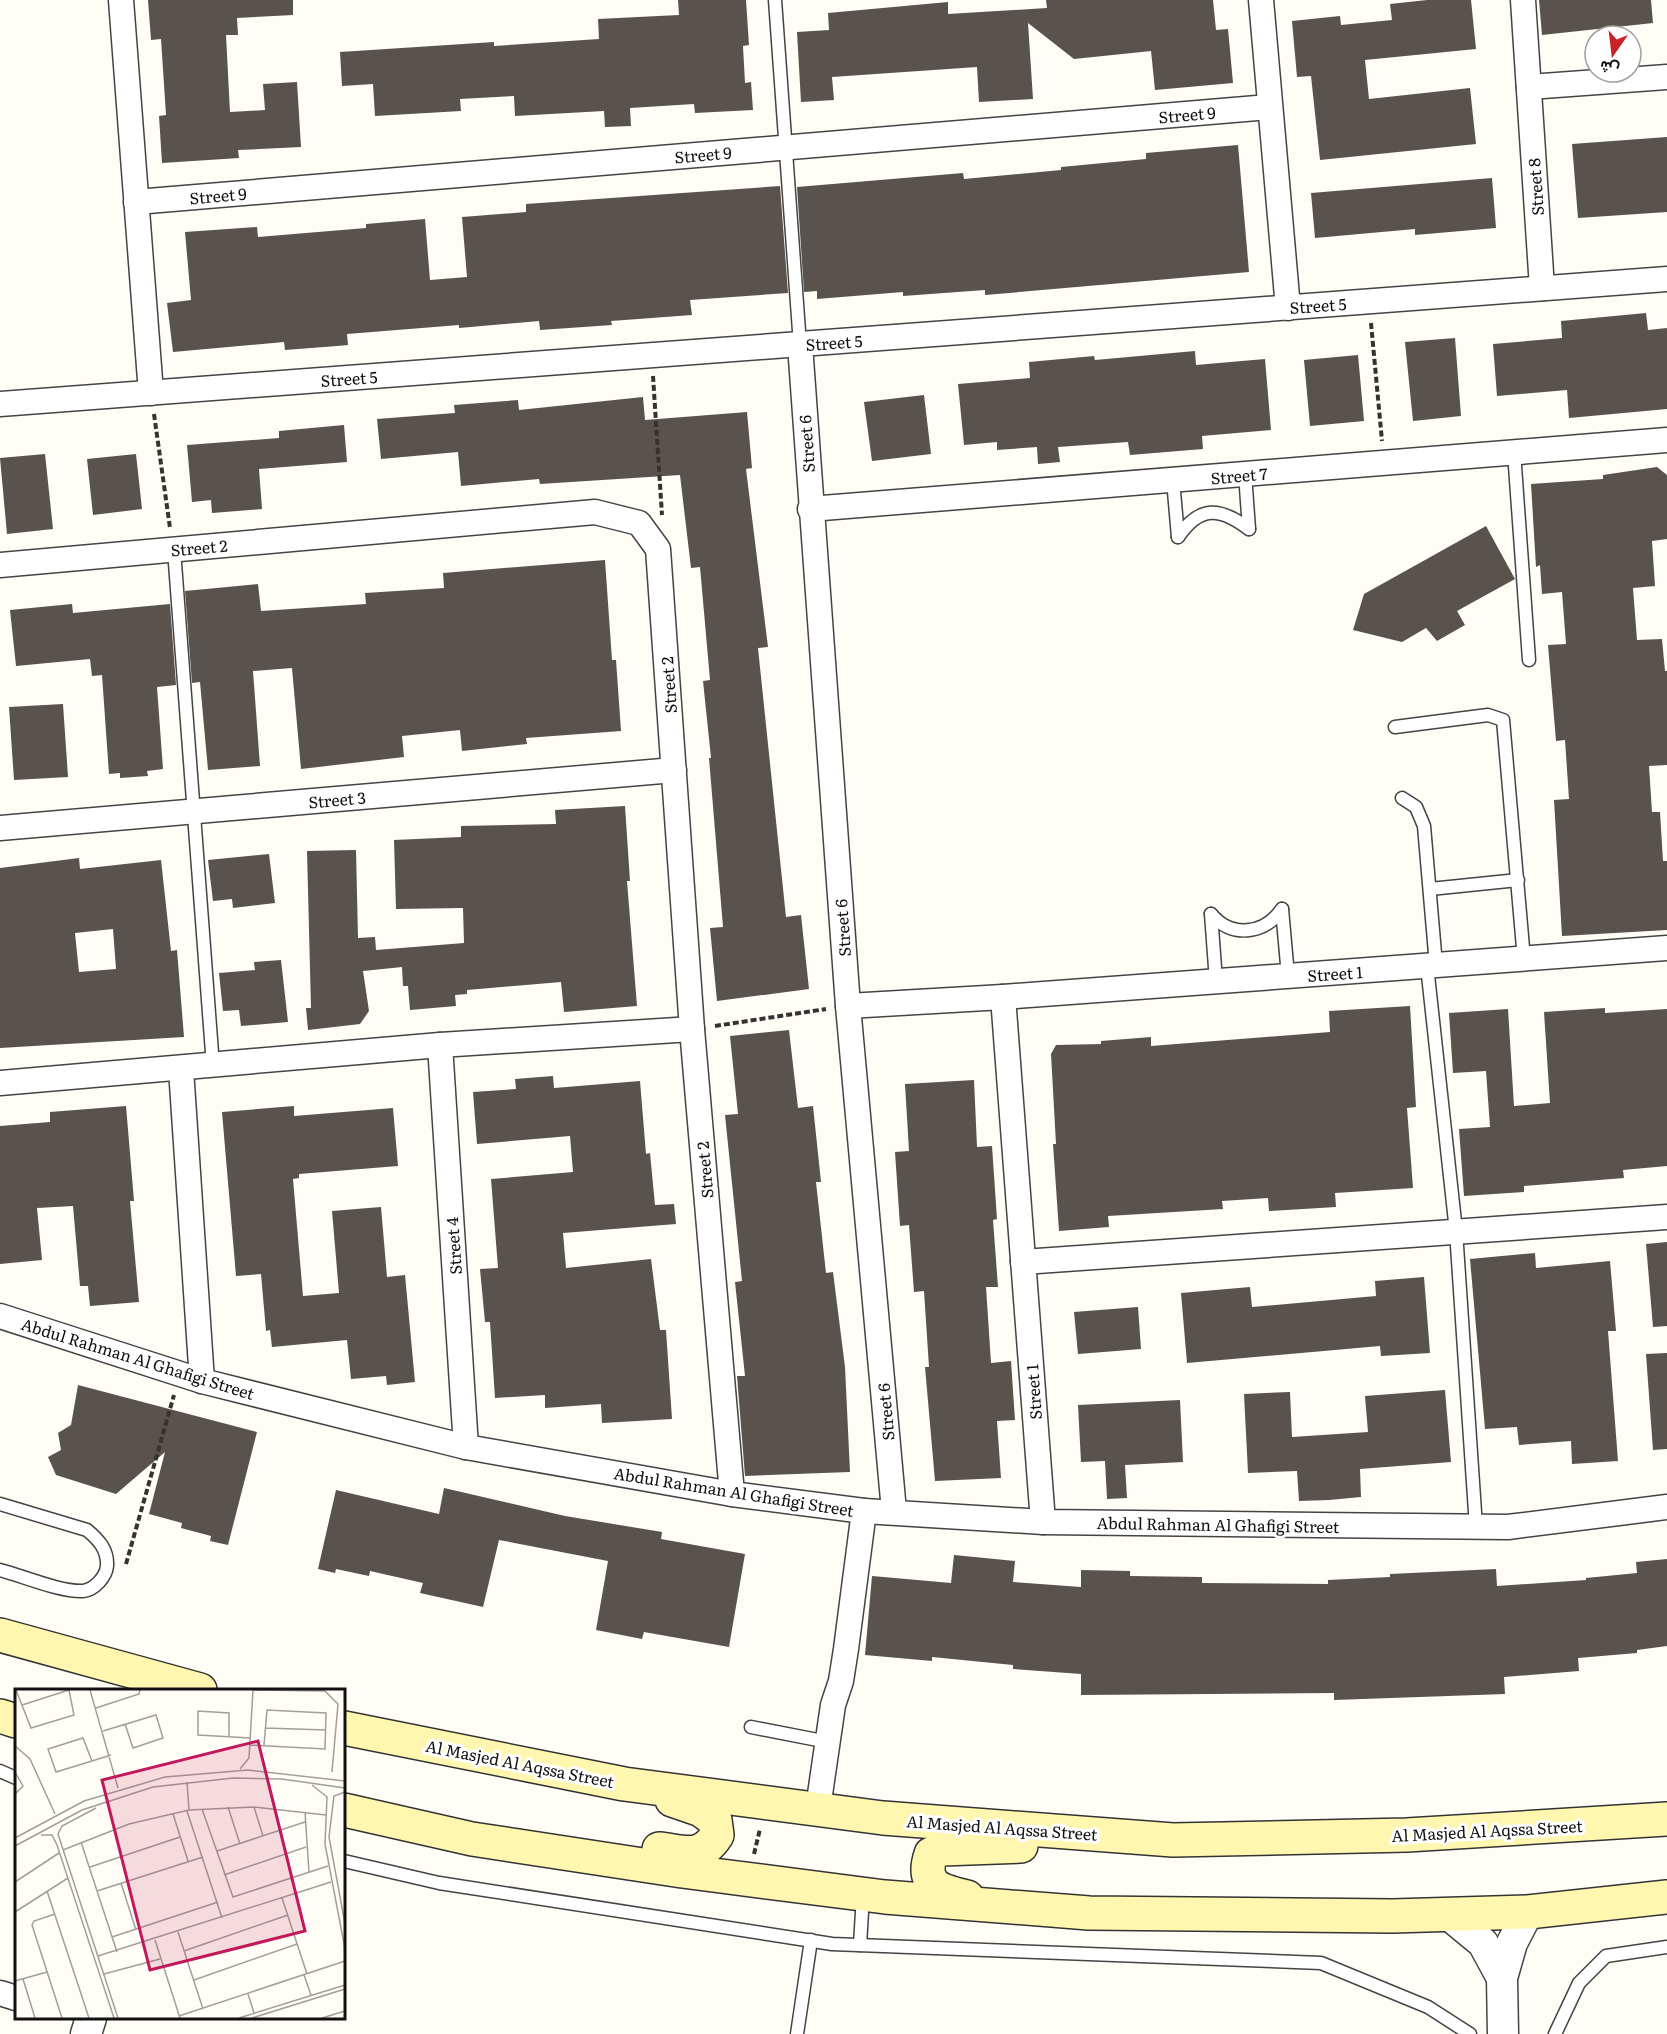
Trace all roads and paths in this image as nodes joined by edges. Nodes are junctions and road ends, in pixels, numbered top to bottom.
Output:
1 (122, 0) edge
2 (775, 0) edge
3 (1261, 0) edge
4 (1523, 0) edge
5 (1667, 77) edge
6 (1529, 87) junction
7 (1269, 107) junction
8 (787, 147) junction
9 (136, 202) junction
10 (1667, 279) edge
11 (1542, 288) junction
12 (1369, 301) junction
13 (1288, 308) junction
14 (800, 345) junction
15 (651, 356) junction
16 (151, 393) junction
17 (0, 404) edge
18 (1667, 440) edge
19 (1514, 452) junction
20 (1384, 463) junction
21 (1245, 474) junction
22 (1173, 480) junction
23 (810, 509) junction
24 (658, 549) junction
25 (174, 550) junction
26 (0, 565) edge
27 (1529, 660) dead end
28 (1395, 727) dead end
29 (674, 770) junction
30 (1402, 798) dead end
31 (192, 811) junction
32 (0, 828) edge
33 (1518, 880) junction
34 (1430, 889) junction
35 (1667, 948) edge
36 (1524, 959) junction
37 (1431, 965) junction
38 (1288, 976) junction
39 (1216, 981) junction
40 (1004, 997) junction
41 (848, 1006) junction
42 (692, 1029) junction
43 (440, 1045) junction
44 (213, 1066) junction
45 (182, 1069) junction
46 (0, 1083) edge
47 (1667, 1217) edge
48 (1456, 1232) junction
49 (1023, 1262) junction
50 (0, 1316) edge
51 (180, 1374) junction
52 (202, 1381) junction
53 (466, 1447) junction
54 (732, 1494) junction
55 (0, 1504) edge
56 (1667, 1507) edge
57 (864, 1510) junction
58 (894, 1511) junction
59 (1043, 1522) junction
60 (1476, 1527) junction
61 (125, 1567) dead end
62 (0, 1570) edge
63 (0, 1635) edge
64 (196, 1689) edge
65 (0, 1716) edge
66 (15, 1721) edge
67 (751, 1727) dead end
68 (345, 1728) edge
69 (828, 1742) junction
70 (0, 1771) edge
71 (15, 1778) edge
72 (624, 1784) junction
73 (765, 1802) junction
74 (1667, 1807) edge
75 (818, 1808) junction
76 (345, 1810) edge
77 (1667, 1819) edge
78 (1606, 1824) junction
79 (472, 1839) junction
80 (1173, 1839) junction
81 (345, 1861) edge
82 (749, 1880) junction
83 (863, 1894) junction
84 (1667, 1897) edge
85 (1022, 1909) junction
86 (1528, 1912) junction
87 (1449, 1915) junction
88 (811, 1940) junction
89 (860, 1945) junction
90 (1667, 1947) edge
91 (1502, 1978) junction
92 (0, 1993) edge
93 (15, 1998) edge
94 (796, 2034) edge
95 (1470, 2034) edge
96 (1503, 2034) edge
97 (1555, 2034) edge

1 - 9 street
2 - 8 lane
3 - 7 street
4 - 6 street, Street 8
5 - 6 street
6 - 11 street, Street 8
7 - 8 street, Street 9
7 - 13 street
8 - 9 street, Street 9
8 - 14 lane
9 - 16 street
10 - 11 street, Street 5
11 - 12 street, Street 5
12 - 13 street, Street 5
12 - 20 path
13 - 14 street, Street 5
14 - 15 street, Street 5
14 - 23 street, Street 6
15 - 16 street, Street 5
15 - 24 path
16 - 17 street, Street 5
16 - 25 path
18 - 19 street, Street 7
19 - 20 street, Street 7
19 - 27 lane
20 - 21 street, Street 7
21 - 22 street, Street 7
21 - 22 lane
22 - 23 street, Street 7
23 - 41 street, Street 6
24 - 25 street, Street 2
24 - 29 street, Street 2
25 - 26 street, Street 2
25 - 31 lane
28 - 33 lane
29 - 31 street, Street 3
29 - 42 street, Street 2
30 - 34 lane
31 - 32 street, Street 3
31 - 44 lane
33 - 34 lane
33 - 36 lane
34 - 37 lane
35 - 36 street, Street 1
36 - 37 street, Street 1
37 - 38 street, Street 1
37 - 48 lane
38 - 39 street, Street 1
38 - 39 lane
39 - 40 street, Street 1
40 - 41 street, Street 1
40 - 49 street, Street 1
41 - 42 path
41 - 58 street, Street 6
42 - 43 street
42 - 54 street, Street 2
43 - 44 street
43 - 53 street, Street 4
44 - 45 street
45 - 46 street
45 - 52 street
47 - 48 street
48 - 49 street
48 - 60 lane
49 - 59 street, Street 1
50 - 51 street, Abdul Rahman Al Ghafigi Street
51 - 52 street, Abdul Rahman Al Ghafigi Street
51 - 61 path
52 - 53 street, Abdul Rahman Al Ghafigi Street
53 - 54 street, Abdul Rahman Al Ghafigi Street
54 - 57 street, Abdul Rahman Al Ghafigi Street
55 - 62 lane
56 - 60 street, Abdul Rahman Al Ghafigi Street
57 - 58 street, Abdul Rahman Al Ghafigi Street
57 - 69 street
58 - 59 street, Abdul Rahman Al Ghafigi Street
59 - 60 street, Abdul Rahman Al Ghafigi Street
63 - 64 main road
65 - 66 main road
67 - 69 lane
68 - 72 main road, Al Masjed Al Aqssa Street
69 - 75 street
70 - 71 lane
72 - 73 main road, Al Masjed Al Aqssa Street
72 - 79 main road
73 - 75 main road, Al Masjed Al Aqssa Street
73 - 82 path
74 - 78 street
75 - 80 main road, Al Masjed Al Aqssa Street
76 - 79 main road
77 - 78 main road, Al Masjed Al Aqssa Street
78 - 80 main road, Al Masjed Al Aqssa Street
79 - 82 main road
80 - 85 main road
81 - 88 lane
82 - 83 main road
83 - 85 main road
83 - 89 lane
84 - 86 main road
85 - 87 main road
86 - 87 main road
86 - 91 street
87 - 91 street
88 - 89 lane
88 - 94 lane
89 - 95 lane
90 - 97 lane
91 - 96 street
92 - 93 street

